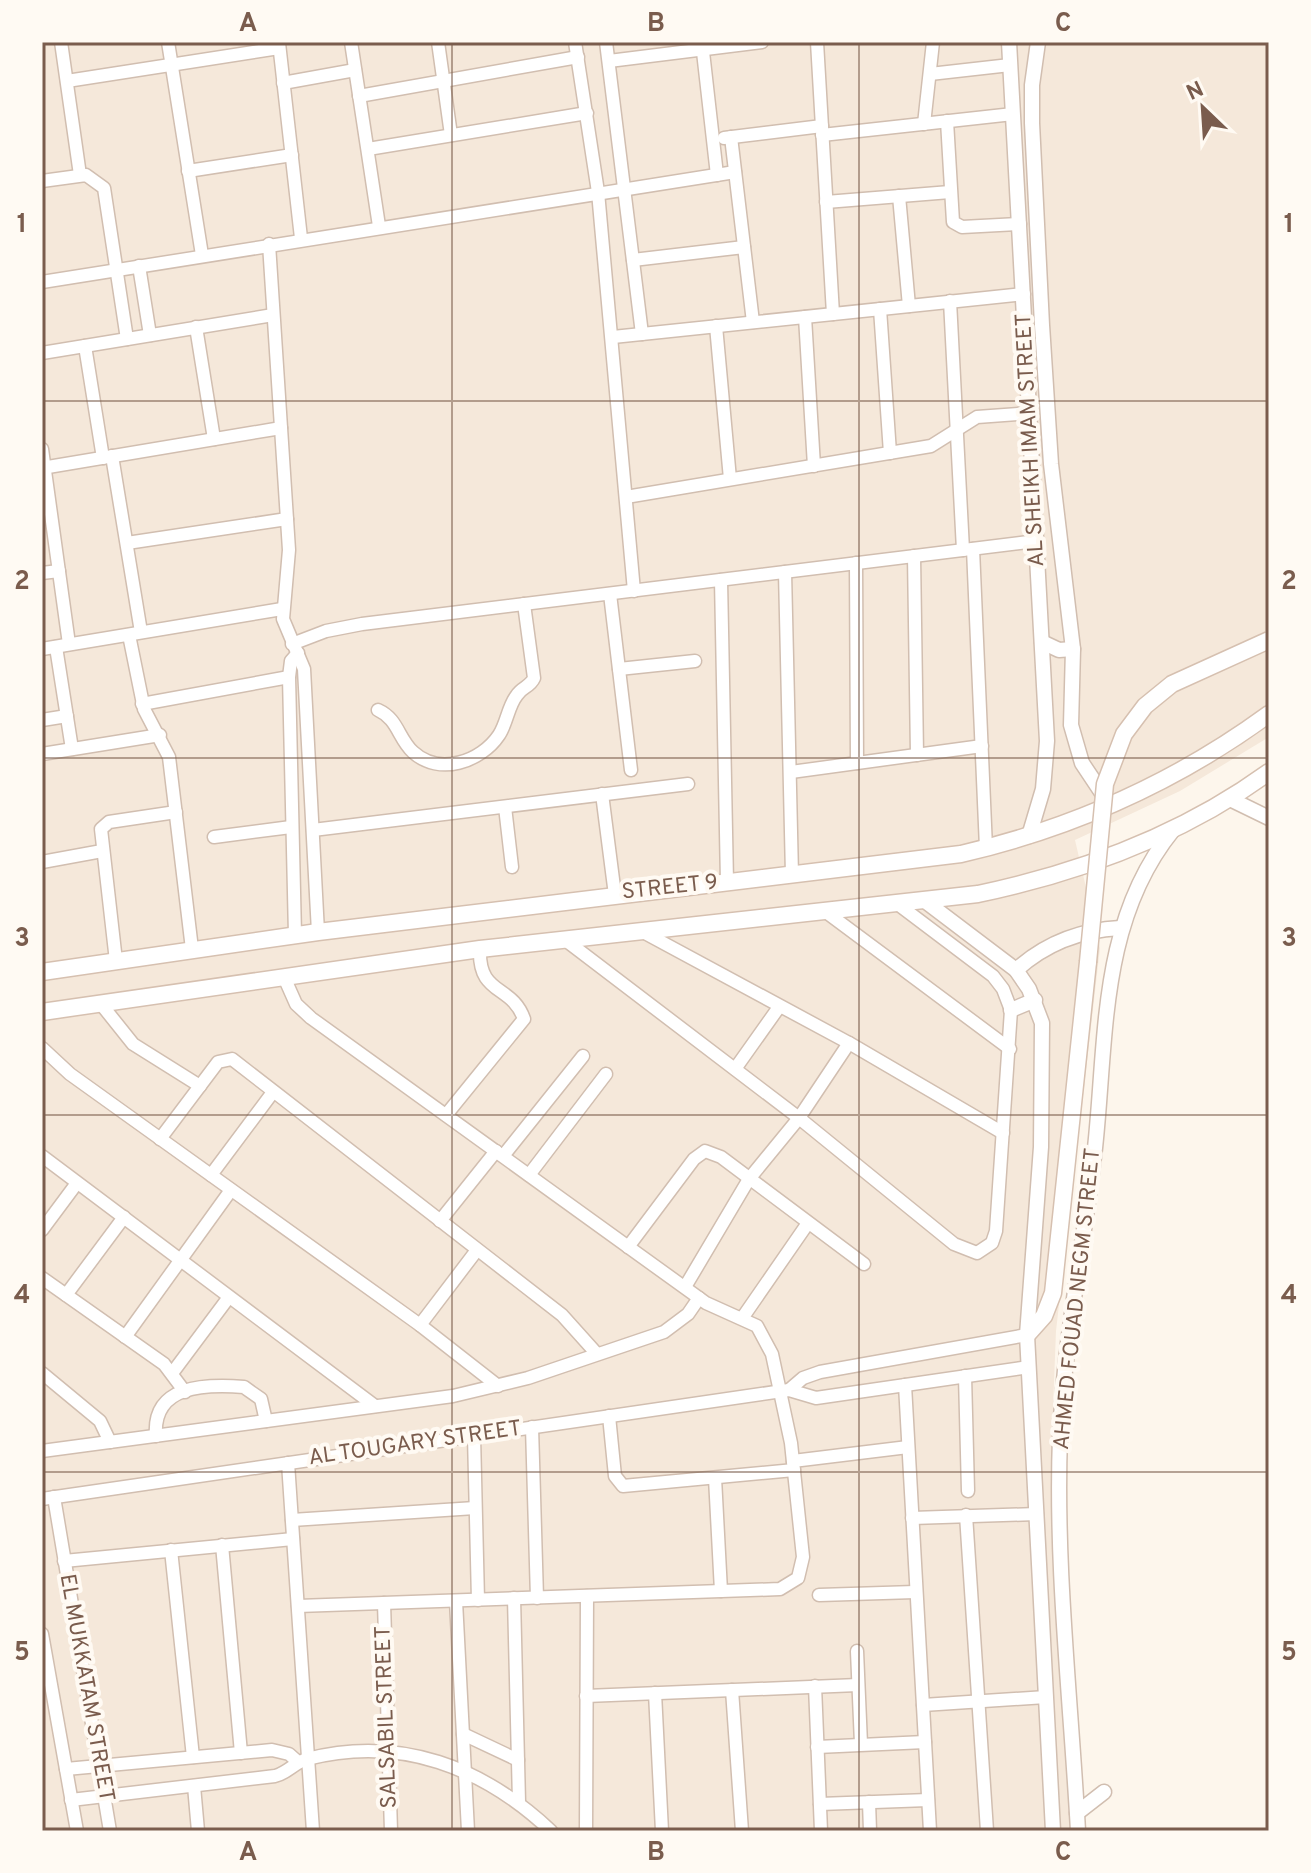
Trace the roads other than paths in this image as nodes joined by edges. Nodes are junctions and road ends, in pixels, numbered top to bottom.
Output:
1 (61, 42) edge
2 (168, 42) edge
3 (351, 42) edge
4 (438, 42) edge
5 (575, 42) edge
6 (606, 42) edge
7 (762, 42) edge
8 (817, 42) edge
9 (933, 42) edge
10 (1009, 42) edge
11 (1038, 42) edge
12 (279, 45) edge
13 (702, 46) edge
14 (578, 57) junction
15 (609, 61) junction
16 (171, 65) junction
17 (1010, 65) junction
18 (355, 70) junction
19 (930, 74) junction
20 (67, 81) junction
21 (443, 81) junction
22 (283, 83) junction
23 (359, 96) junction
24 (587, 113) junction
25 (1013, 114) junction
26 (947, 121) junction
27 (924, 124) junction
28 (822, 130) junction
29 (451, 135) junction
30 (731, 137) junction
31 (713, 139) junction
32 (368, 149) junction
33 (292, 155) junction
34 (188, 171) junction
35 (735, 172) junction
36 (80, 175) junction
37 (717, 175) junction
38 (42, 181) edge
39 (625, 188) junction
40 (598, 192) junction
41 (950, 192) junction
42 (899, 196) junction
43 (826, 202) junction
44 (1020, 224) junction
45 (379, 226) junction
46 (301, 238) junction
47 (269, 244) junction
48 (744, 247) junction
49 (202, 255) junction
50 (633, 260) junction
51 (139, 266) junction
52 (116, 270) junction
53 (42, 282) edge
54 (1024, 294) junction
55 (950, 301) junction
56 (909, 306) junction
57 (880, 309) junction
58 (833, 314) junction
59 (273, 315) junction
60 (805, 317) junction
61 (753, 322) junction
62 (716, 326) junction
63 (196, 327) junction
64 (642, 334) junction
65 (150, 335) junction
66 (613, 337) junction
67 (127, 339) junction
68 (85, 346) junction
69 (42, 353) edge
70 (1030, 413) junction
71 (281, 428) junction
72 (956, 431) junction
73 (214, 439) junction
74 (42, 449) edge
75 (890, 453) junction
76 (108, 457) junction
77 (814, 466) junction
78 (43, 467) edge
79 (730, 479) junction
80 (626, 497) junction
81 (287, 519) junction
82 (1036, 541) junction
83 (127, 543) junction
84 (968, 550) junction
85 (914, 556) junction
86 (856, 563) junction
87 (59, 571) junction
88 (785, 572) junction
89 (42, 573) edge
90 (721, 580) junction
91 (634, 591) junction
92 (610, 594) junction
93 (524, 604) junction
94 (282, 609) junction
95 (135, 634) junction
96 (1269, 640) edge
97 (1042, 642) junction
98 (62, 646) junction
99 (42, 649) edge
100 (295, 649) junction
101 (1073, 649) junction
102 (695, 661) dead end
103 (619, 669) junction
104 (289, 677) junction
105 (142, 704) junction
106 (378, 710) dead end
107 (1269, 714) edge
108 (67, 716) junction
109 (42, 720) edge
110 (160, 735) junction
111 (982, 746) junction
112 (72, 749) junction
113 (42, 754) edge
114 (917, 755) junction
115 (857, 763) junction
116 (631, 770) dead end
117 (791, 772) junction
118 (1269, 772) edge
119 (688, 784) dead end
120 (602, 794) junction
121 (1230, 799) junction
122 (1111, 805) junction
123 (505, 807) junction
124 (176, 812) junction
125 (1269, 818) edge
126 (291, 827) junction
127 (313, 830) junction
128 (1173, 830) junction
129 (1029, 836) junction
130 (214, 837) dead end
131 (986, 848) junction
132 (102, 851) junction
133 (42, 862) edge
134 (512, 867) dead end
135 (792, 875) junction
136 (727, 882) junction
137 (615, 895) junction
138 (925, 901) junction
139 (899, 905) junction
140 (826, 912) junction
141 (1120, 928) junction
142 (642, 931) junction
143 (318, 932) junction
144 (295, 935) junction
145 (564, 939) junction
146 (192, 949) junction
147 (480, 949) junction
148 (116, 961) junction
149 (1016, 970) junction
150 (42, 972) edge
151 (284, 977) junction
152 (1035, 1000) junction
153 (101, 1004) junction
154 (779, 1007) junction
155 (1011, 1010) junction
156 (42, 1012) edge
157 (849, 1043) junction
158 (42, 1048) edge
159 (1010, 1049) junction
160 (583, 1056) dead end
161 (735, 1069) junction
162 (606, 1074) dead end
163 (200, 1086) junction
164 (273, 1092) junction
165 (446, 1115) junction
166 (799, 1118) junction
167 (1003, 1133) junction
168 (160, 1139) junction
169 (499, 1154) junction
170 (42, 1156) edge
171 (211, 1175) junction
172 (529, 1175) junction
173 (749, 1179) junction
174 (77, 1183) junction
175 (231, 1190) junction
176 (124, 1217) junction
177 (440, 1221) junction
178 (808, 1223) junction
179 (42, 1230) edge
180 (628, 1247) junction
181 (477, 1250) junction
182 (180, 1260) junction
183 (864, 1264) dead end
184 (42, 1278) edge
185 (685, 1287) junction
186 (66, 1295) junction
187 (229, 1297) junction
188 (699, 1298) junction
189 (743, 1317) junction
190 (420, 1325) junction
191 (1027, 1335) junction
192 (125, 1337) junction
193 (597, 1354) junction
194 (1029, 1367) junction
195 (173, 1372) junction
196 (42, 1373) edge
197 (965, 1376) junction
198 (905, 1385) junction
199 (498, 1386) junction
200 (784, 1390) junction
201 (185, 1392) junction
202 (375, 1406) junction
203 (609, 1416) junction
204 (266, 1421) junction
205 (532, 1427) junction
206 (156, 1436) junction
207 (474, 1436) junction
208 (110, 1442) junction
209 (908, 1447) junction
210 (42, 1451) edge
211 (288, 1463) junction
212 (794, 1465) junction
213 (715, 1478) junction
214 (968, 1491) dead end
215 (48, 1498) edge
216 (475, 1508) junction
217 (1037, 1514) junction
218 (966, 1515) junction
219 (912, 1518) junction
220 (292, 1520) junction
221 (293, 1539) junction
222 (222, 1545) junction
223 (171, 1550) junction
224 (64, 1561) junction
225 (721, 1591) junction
226 (915, 1592) junction
227 (819, 1595) dead end
228 (587, 1596) junction
229 (514, 1598) junction
230 (537, 1598) junction
231 (478, 1600) junction
232 (456, 1601) junction
233 (384, 1603) junction
234 (298, 1606) junction
235 (42, 1634) edge
236 (857, 1651) dead end
237 (858, 1685) junction
238 (815, 1686) junction
239 (732, 1690) junction
240 (655, 1693) junction
241 (586, 1696) junction
242 (1046, 1697) junction
243 (979, 1701) junction
244 (923, 1705) junction
245 (463, 1734) junction
246 (925, 1742) junction
247 (861, 1744) junction
248 (817, 1747) junction
249 (389, 1751) junction
250 (241, 1753) junction
251 (193, 1757) junction
252 (303, 1760) junction
253 (518, 1760) junction
254 (99, 1766) junction
255 (66, 1769) junction
256 (465, 1770) junction
257 (194, 1786) junction
258 (1104, 1792) dead end
259 (104, 1796) junction
260 (71, 1800) junction
261 (928, 1800) junction
262 (519, 1802) junction
263 (869, 1802) junction
264 (820, 1804) junction
265 (1077, 1813) junction
266 (77, 1831) edge
267 (110, 1831) edge
268 (198, 1831) edge
269 (313, 1831) edge
270 (391, 1831) edge
271 (468, 1831) edge
272 (551, 1831) edge
273 (586, 1831) edge
274 (662, 1831) edge
275 (742, 1831) edge
276 (821, 1831) edge
277 (870, 1831) edge
278 (930, 1831) edge
279 (987, 1831) edge
280 (1053, 1831) edge
281 (1078, 1831) edge

1 - 20 street
2 - 16 street
3 - 18 street
4 - 21 street
5 - 14 street
6 - 15 street
7 - 13 street
8 - 28 street
9 - 19 street
10 - 17 street, AL SHEIKH IMAM STREET
11 - 101 street, AL SHEIKH IMAM STREET
12 - 16 street
12 - 22 street
13 - 15 street
13 - 31 street
14 - 21 street
14 - 24 street
15 - 39 street
16 - 20 street
16 - 34 street
17 - 19 street
17 - 25 street, AL SHEIKH IMAM STREET
18 - 22 street
18 - 23 street
19 - 27 street
20 - 36 street
21 - 23 street
21 - 29 street
22 - 33 street
23 - 32 street
24 - 29 street
24 - 40 street
25 - 26 street
25 - 44 street, AL SHEIKH IMAM STREET
26 - 27 street
26 - 41 street
27 - 28 street
28 - 30 street
28 - 43 street
29 - 32 street
30 - 31 street
30 - 35 street
31 - 37 street
32 - 45 street
33 - 34 street
33 - 46 street
34 - 49 street
35 - 37 street
35 - 48 street
36 - 38 street
36 - 52 street
37 - 39 street
39 - 40 street
39 - 50 street
40 - 45 street
40 - 66 street
41 - 42 street
41 - 44 street
42 - 43 street
42 - 56 street
43 - 58 street
44 - 54 street, AL SHEIKH IMAM STREET
45 - 46 street
46 - 47 street
47 - 49 street
47 - 59 street
48 - 50 street
48 - 61 street
49 - 51 street
50 - 64 street
51 - 52 street
51 - 65 street
52 - 53 street
52 - 67 street
54 - 55 street
54 - 70 street, AL SHEIKH IMAM STREET
55 - 56 street
55 - 72 street
56 - 57 street
57 - 58 street
57 - 75 street
58 - 60 street
59 - 63 street
59 - 71 street
60 - 61 street
60 - 77 street
61 - 62 street
62 - 64 street
62 - 79 street
63 - 65 street
63 - 73 street
64 - 66 street
65 - 67 street
66 - 80 street
67 - 68 street
68 - 69 street
68 - 76 street
70 - 72 street
70 - 82 street, AL SHEIKH IMAM STREET
71 - 73 street
71 - 81 street
72 - 75 street
72 - 84 street
73 - 76 street
74 - 78 street
75 - 77 street
76 - 78 street
76 - 83 street
77 - 79 street
78 - 87 street
79 - 80 street
80 - 91 street
81 - 83 street
81 - 94 street
82 - 84 street
82 - 97 street, AL SHEIKH IMAM STREET
83 - 95 street
84 - 85 street
84 - 111 street
85 - 86 street
85 - 114 street
86 - 88 street
86 - 115 street
87 - 89 street
87 - 98 street
88 - 90 street
88 - 117 street
90 - 91 street
90 - 136 street
91 - 92 street
92 - 93 street
92 - 103 street
93 - 100 street
93 - 106 street
94 - 95 street
94 - 100 street
95 - 98 street
95 - 105 street
96 - 191 main road, bridge
97 - 101 street
97 - 129 street, AL SHEIKH IMAM STREET
98 - 99 street
98 - 108 street
100 - 104 street
100 - 127 street
101 - 122 street, AL SHEIKH IMAM STREET
102 - 103 street
103 - 116 street
104 - 105 street
104 - 126 street
105 - 110 street
107 - 122 main road, STREET 9
108 - 109 street
108 - 112 street
110 - 112 street
110 - 124 street
111 - 114 street
111 - 131 street
112 - 113 street
114 - 115 street
115 - 117 street
117 - 135 street
118 - 121 main road, STREET 9
119 - 120 street
120 - 123 street
120 - 137 street
121 - 125 street
121 - 128 main road, STREET 9
122 - 129 main road, STREET 9
123 - 127 street
123 - 134 street
124 - 132 street
124 - 146 street
126 - 130 street
126 - 144 street
127 - 143 street
128 - 138 main road, STREET 9
128 - 141 street, AHMED FOUAD NEGM STREET
129 - 131 main road, STREET 9
131 - 135 main road, STREET 9
132 - 133 street
132 - 148 street
135 - 136 main road, STREET 9
136 - 137 main road, STREET 9
137 - 143 main road, STREET 9
138 - 139 main road, STREET 9
138 - 149 street, AHMED FOUAD NEGM STREET
139 - 140 main road, STREET 9
139 - 155 street
140 - 142 main road, STREET 9
140 - 159 street
141 - 149 street
141 - 265 street, AHMED FOUAD NEGM STREET
142 - 145 main road, STREET 9
142 - 154 street
143 - 144 main road, STREET 9
144 - 146 main road, STREET 9
145 - 147 main road, STREET 9
145 - 161 street
146 - 148 main road, STREET 9
147 - 151 main road, STREET 9
147 - 165 street
148 - 150 main road, STREET 9
149 - 152 street, AHMED FOUAD NEGM STREET
151 - 153 main road, STREET 9
151 - 165 street
152 - 155 street
152 - 191 street, AHMED FOUAD NEGM STREET
153 - 156 main road, STREET 9
153 - 163 street
154 - 157 street
154 - 161 street
155 - 159 street
157 - 166 street
157 - 167 street
158 - 168 street
159 - 167 street
160 - 169 street
161 - 166 street
162 - 172 street
163 - 164 street
163 - 168 street
164 - 171 street
164 - 177 street
165 - 169 street
166 - 167 street
166 - 173 street
168 - 171 street
169 - 172 street
169 - 177 street
170 - 174 street
171 - 175 street
172 - 180 street
173 - 178 street
173 - 180 street
173 - 185 street
174 - 176 street
174 - 179 street
175 - 182 street
175 - 190 street
176 - 182 street
176 - 186 street
177 - 181 street
178 - 183 street
178 - 189 street
180 - 185 street
181 - 190 street
181 - 193 street
182 - 187 street
182 - 192 street
184 - 186 street
185 - 188 street
186 - 192 street
187 - 195 street
187 - 202 street
188 - 189 street
188 - 193 street, AL TOUGARY STREET
189 - 200 street
190 - 199 street
191 - 194 street, AHMED FOUAD NEGM STREET
191 - 200 street, AL TOUGARY STREET
192 - 195 street
193 - 199 street, AL TOUGARY STREET
194 - 197 street, AL TOUGARY STREET
194 - 217 street, AHMED FOUAD NEGM STREET
195 - 201 street
196 - 208 street
197 - 198 street, AL TOUGARY STREET
197 - 214 street
198 - 200 street, AL TOUGARY STREET
198 - 209 street
199 - 202 street, AL TOUGARY STREET
200 - 203 street, AL TOUGARY STREET
200 - 212 street
201 - 204 street
201 - 206 street
202 - 204 street, AL TOUGARY STREET
203 - 205 street, AL TOUGARY STREET
203 - 213 street
204 - 206 street, AL TOUGARY STREET
205 - 207 street, AL TOUGARY STREET
205 - 230 street
206 - 208 street, AL TOUGARY STREET
207 - 211 street, AL TOUGARY STREET
207 - 216 street
208 - 210 street, AL TOUGARY STREET
209 - 212 street
209 - 219 street
211 - 215 street, AL TOUGARY STREET
211 - 220 street
212 - 213 street
212 - 225 street
213 - 225 street
215 - 224 street, EL MUKKATAM STREET
216 - 220 street
216 - 231 street
217 - 218 street
217 - 242 street, AHMED FOUAD NEGM STREET
218 - 219 street
218 - 243 street
219 - 226 street
220 - 221 street
221 - 222 street
221 - 234 street
222 - 223 street
222 - 250 street
223 - 224 street
223 - 251 street
224 - 254 street, EL MUKKATAM STREET
225 - 228 street
226 - 227 street
226 - 244 street
228 - 230 street
228 - 241 street
229 - 230 street
229 - 231 street
229 - 253 street
231 - 232 street
232 - 233 street
232 - 245 street
233 - 234 street
233 - 249 street, SALSABIL STREET
234 - 252 street
235 - 255 street, EL MUKKATAM STREET
236 - 237 street
237 - 238 street
237 - 247 street
238 - 239 street
238 - 248 street
239 - 240 street
239 - 275 street
240 - 241 street
240 - 274 street
241 - 273 street
242 - 243 street
242 - 280 street, AHMED FOUAD NEGM STREET
243 - 244 street
243 - 279 street
244 - 246 street
245 - 253 street
245 - 256 street
246 - 247 street
246 - 261 street
247 - 248 street
248 - 264 street
249 - 252 street
249 - 256 street
249 - 270 street, SALSABIL STREET
250 - 251 street
250 - 252 street
251 - 254 street
252 - 257 street
252 - 269 street
253 - 262 street
254 - 255 street
254 - 259 street, EL MUKKATAM STREET
255 - 260 street, EL MUKKATAM STREET
256 - 262 street
256 - 271 street
257 - 259 street
257 - 268 street
258 - 265 street
259 - 260 street
259 - 267 street, EL MUKKATAM STREET
260 - 266 street, EL MUKKATAM STREET
261 - 263 street
261 - 278 street
262 - 272 street
263 - 264 street
263 - 277 street
264 - 276 street
265 - 281 street, AHMED FOUAD NEGM STREET

